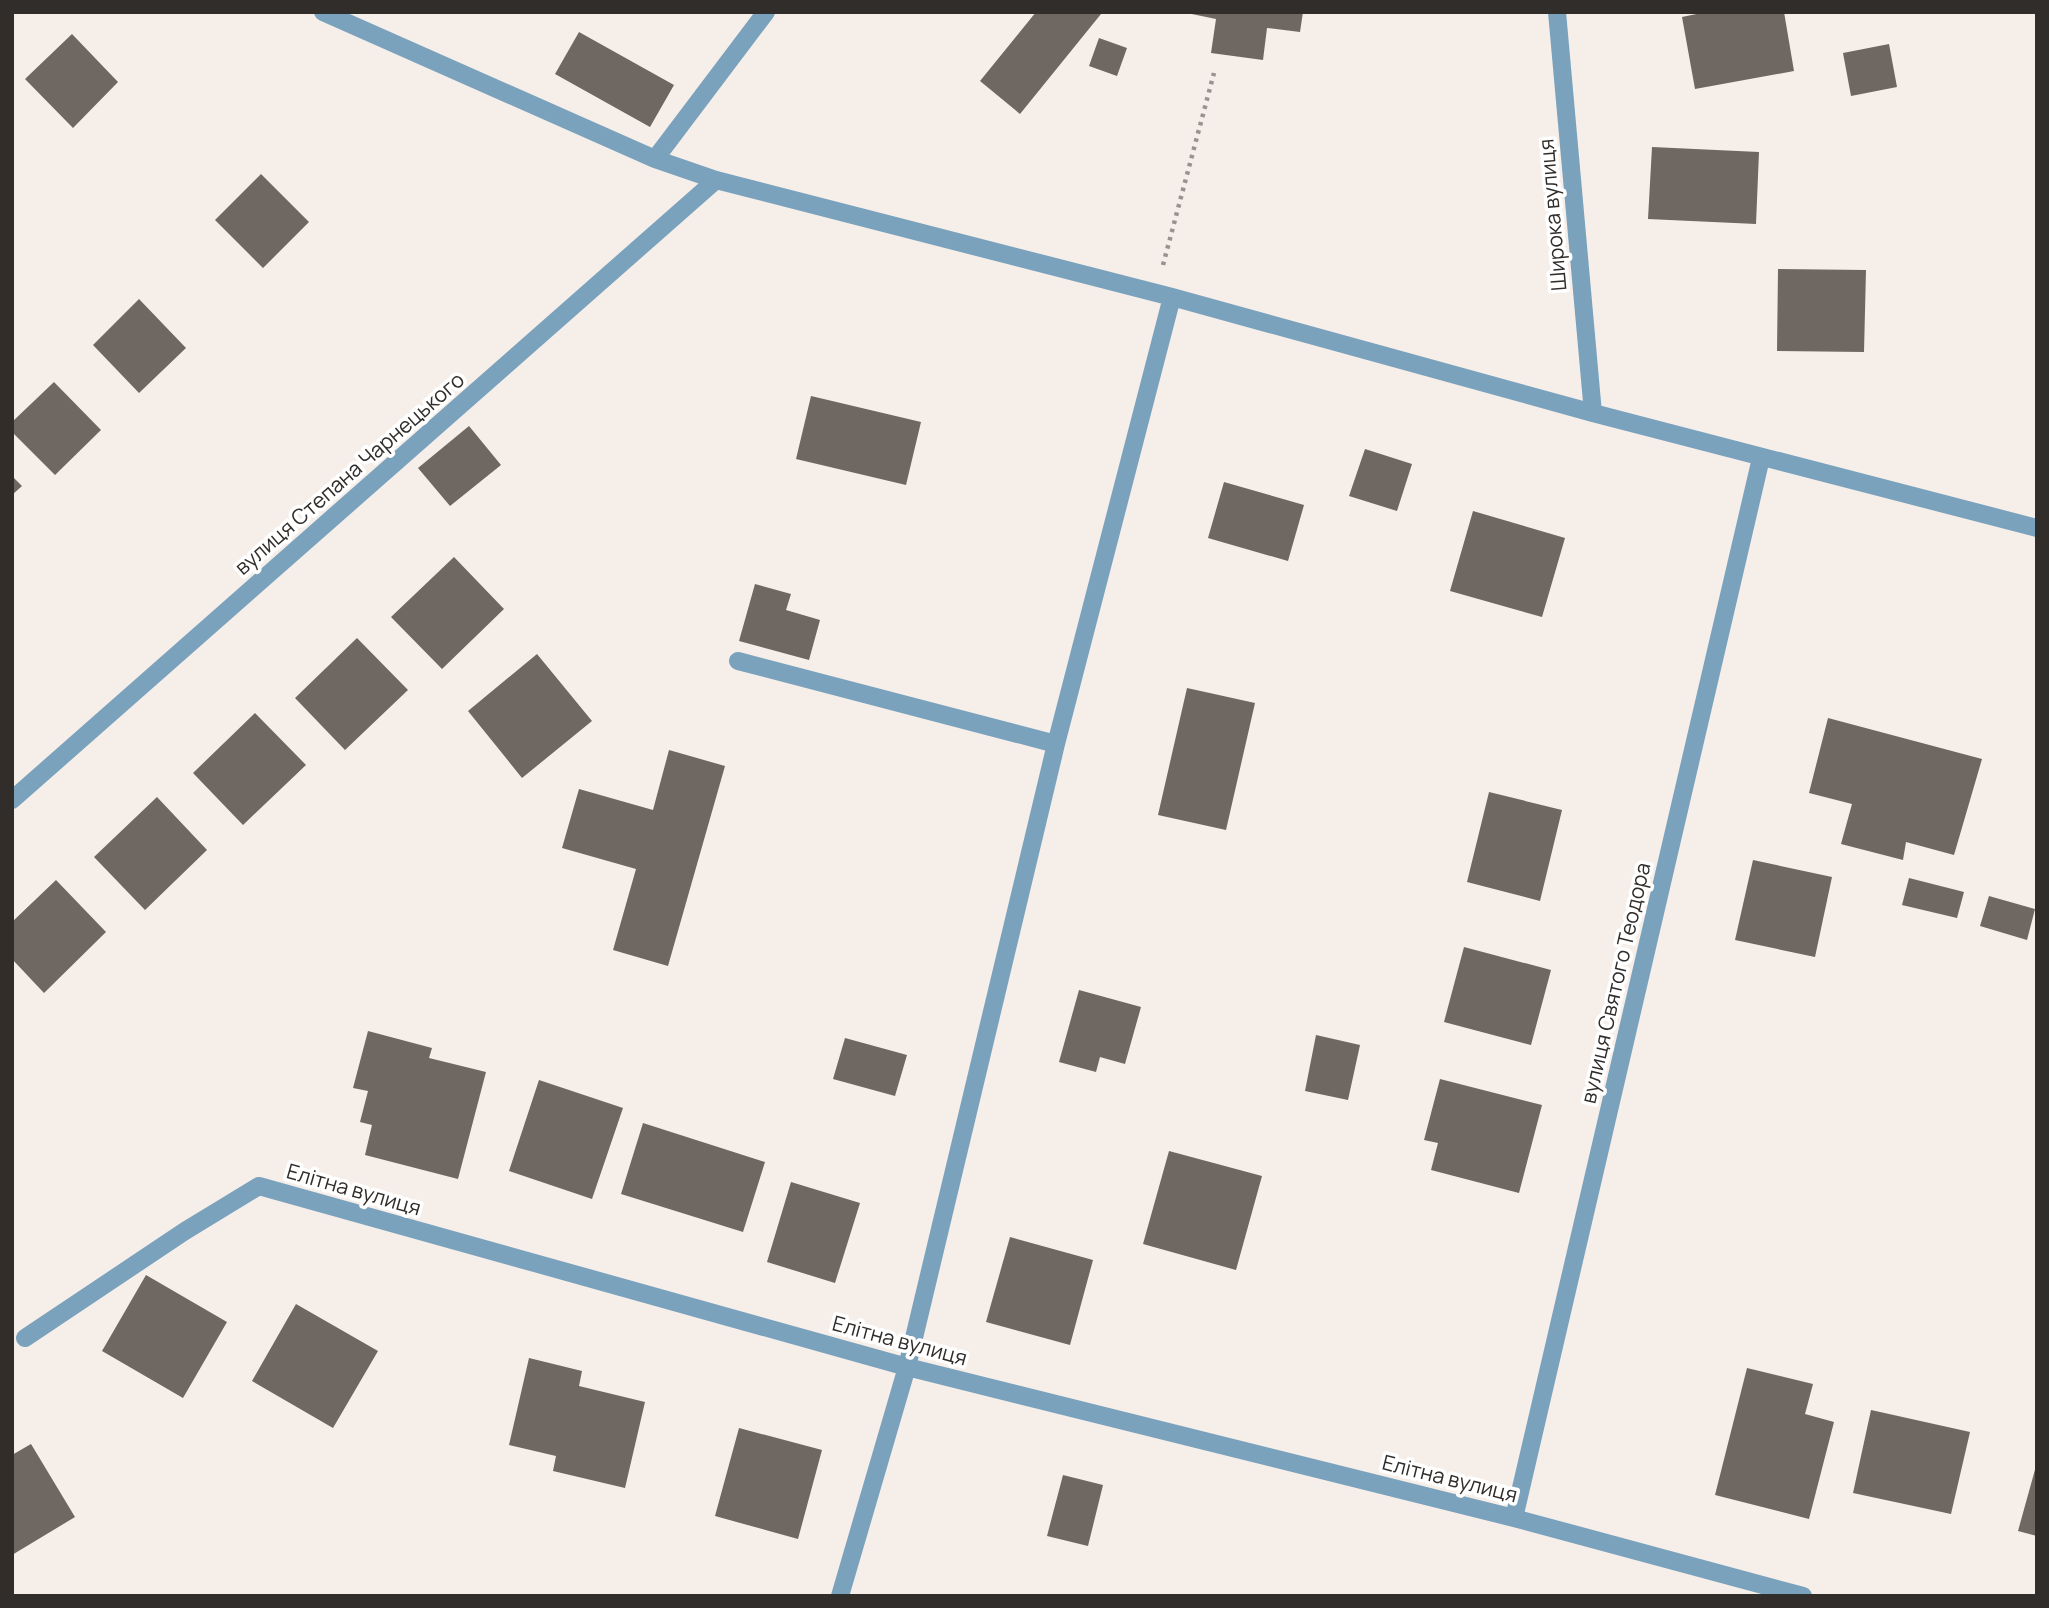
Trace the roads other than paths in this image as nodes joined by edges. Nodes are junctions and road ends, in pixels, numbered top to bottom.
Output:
1 (323, 12) edge
2 (766, 12) edge
3 (1557, 12) edge
4 (655, 159) junction
5 (716, 180) junction
6 (1164, 295) junction
7 (1593, 414) junction
8 (1761, 458) junction
9 (2037, 528) edge
10 (738, 661) dead end
11 (1056, 744) junction
12 (12, 800) edge
13 (26, 1338) dead end
14 (907, 1367) junction
15 (1514, 1518) junction
16 (840, 1596) edge
17 (1803, 1596) edge

1 - 4 street
2 - 4 street
3 - 7 street, Широка вулиця
4 - 5 street
5 - 6 street
5 - 12 street, вулиця Степана Чарнецького
6 - 7 street
6 - 11 street
7 - 8 street
8 - 9 street
8 - 15 street, вулиця Святого Теодора
10 - 11 street
11 - 14 street
13 - 14 street, Елітна вулиця
14 - 15 street, Елітна вулиця
14 - 16 street
15 - 17 street, Елітна вулиця

